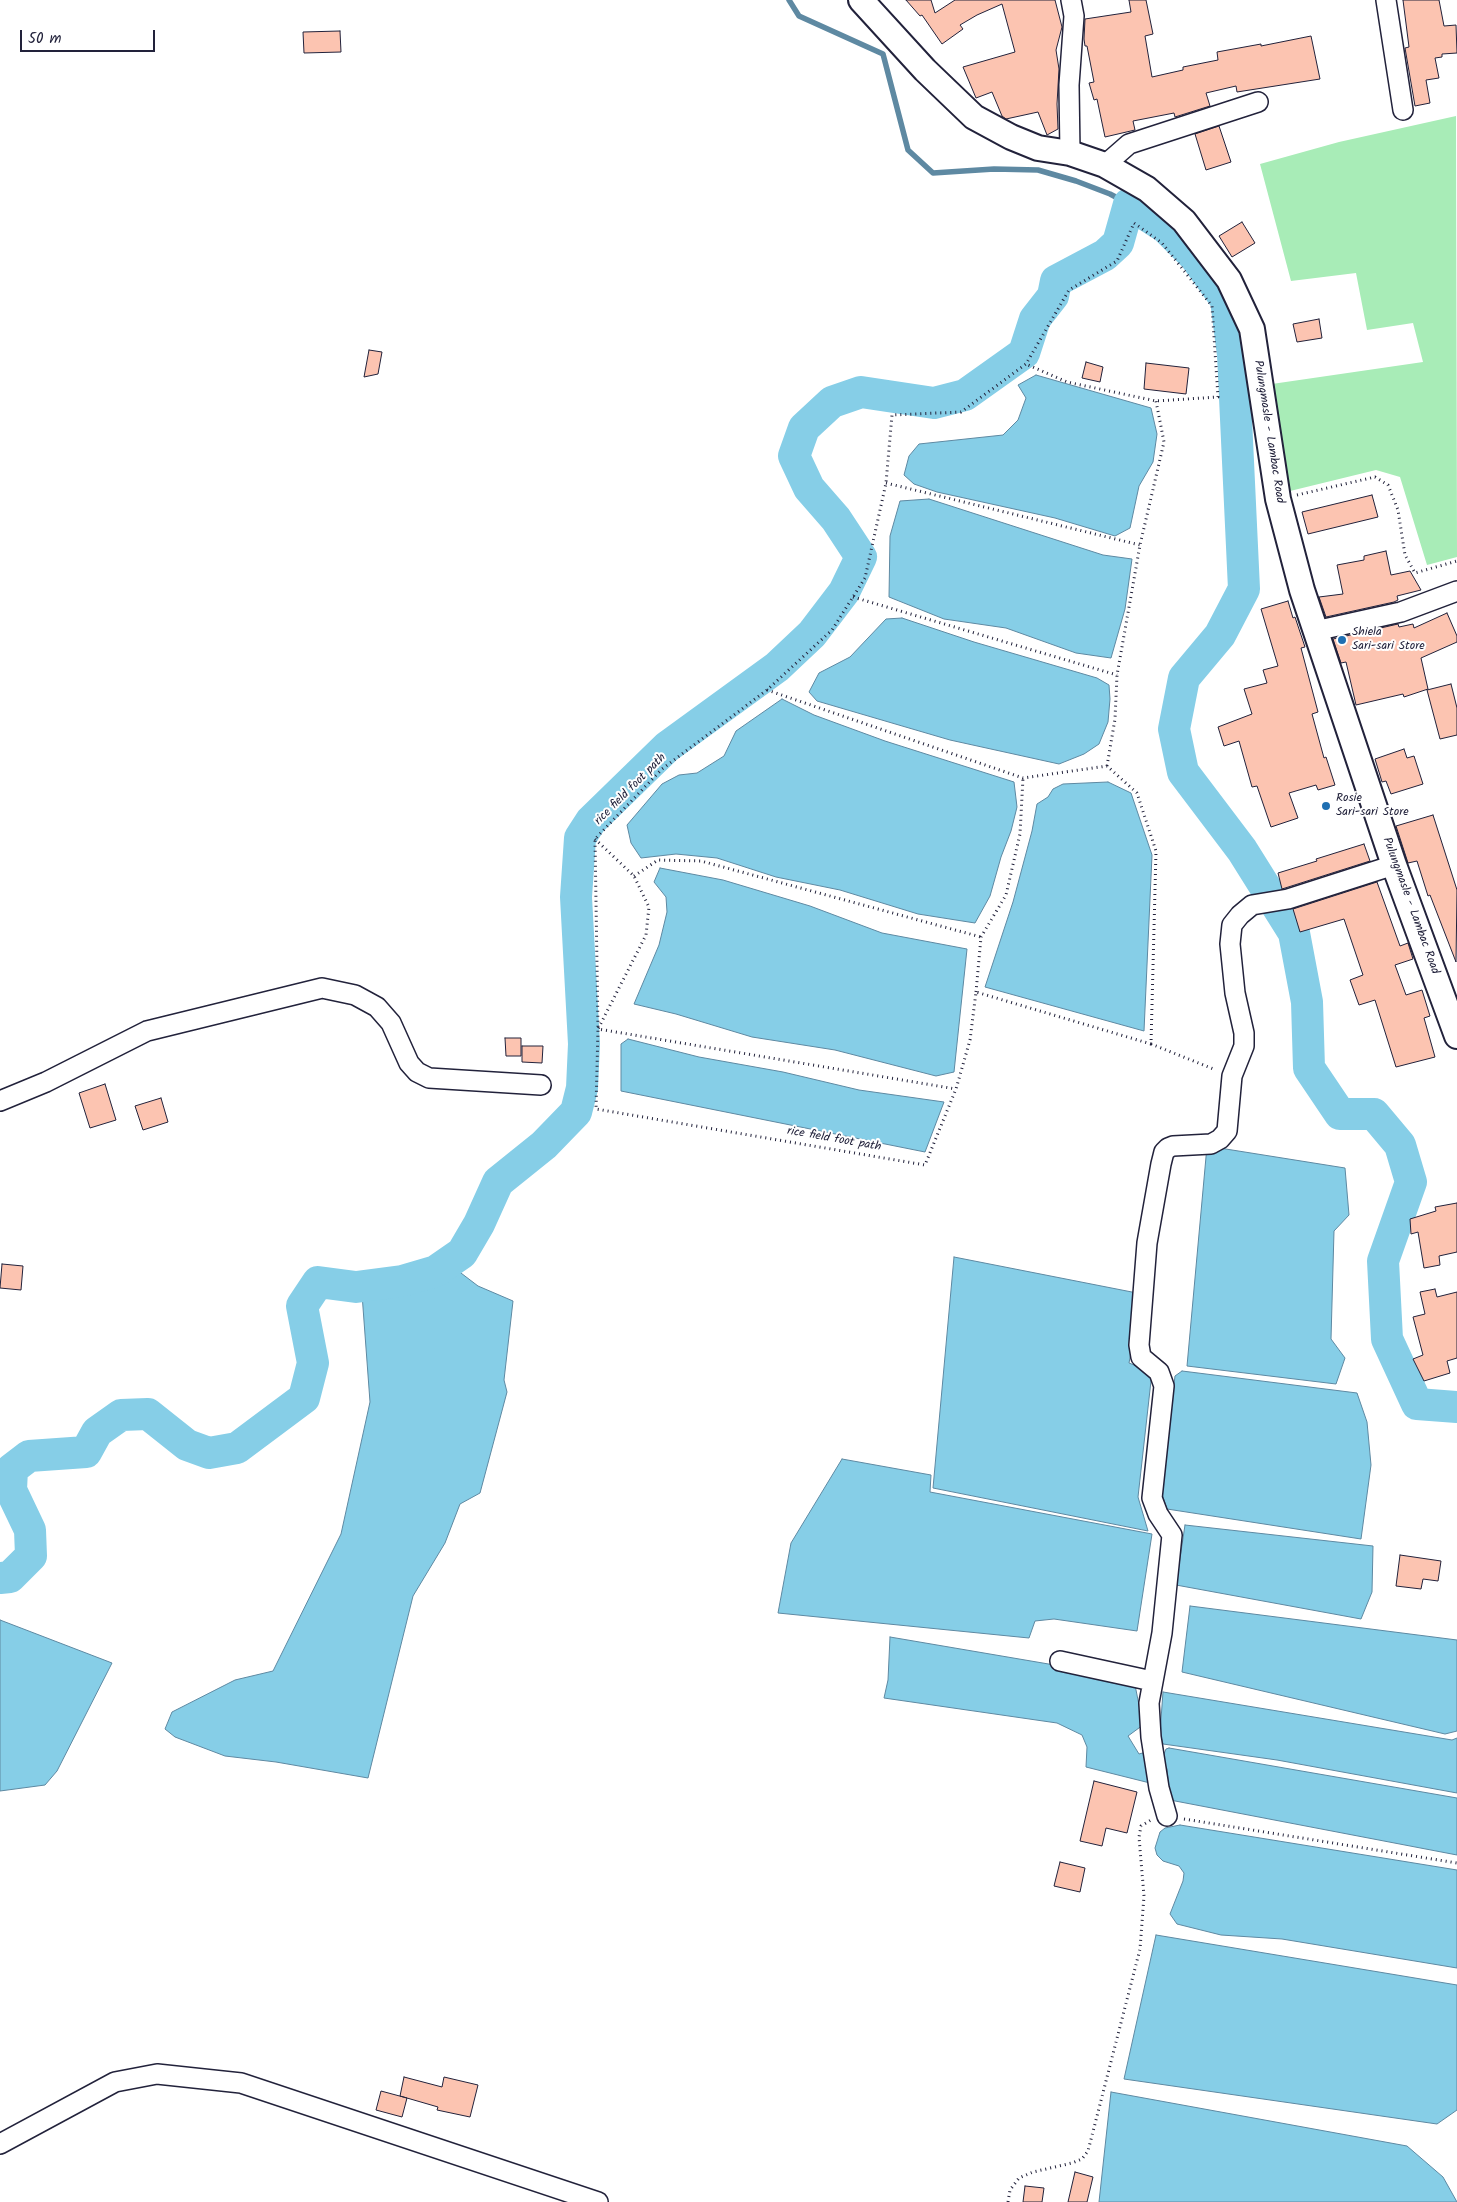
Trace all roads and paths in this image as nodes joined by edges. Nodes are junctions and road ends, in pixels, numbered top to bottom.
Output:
1 (861, 0) edge
2 (1070, 0) edge
3 (1386, 0) edge
4 (1258, 102) dead end
5 (1403, 110) dead end
6 (1070, 153) junction
7 (1105, 165) junction
8 (1026, 364) junction
9 (1156, 401) junction
10 (886, 483) junction
11 (1278, 499) junction
12 (1140, 545) junction
13 (1457, 561) edge
14 (1457, 591) edge
15 (853, 597) junction
16 (1315, 630) junction
17 (1117, 675) junction
18 (767, 690) junction
19 (1107, 766) junction
20 (1024, 778) junction
21 (595, 839) junction
22 (1394, 865) junction
23 (634, 876) junction
24 (981, 937) junction
25 (976, 992) junction
26 (598, 1029) junction
27 (1456, 1032) edge
28 (1151, 1044) junction
29 (1232, 1076) junction
30 (541, 1085) dead end
31 (956, 1089) junction
32 (0, 1101) edge
33 (1060, 1661) dead end
34 (1152, 1681) junction
35 (1167, 1816) junction
36 (1457, 1863) edge
37 (0, 2144) edge
38 (598, 2202) edge
39 (1008, 2202) edge

1 - 6 street, Pulungmasle - Lambac Road
2 - 6 street
3 - 5 street
4 - 7 street
6 - 7 street, Pulungmasle - Lambac Road
7 - 11 street, Pulungmasle - Lambac Road
8 - 9 path, rice field foot path
8 - 9 path, rice field foot path
8 - 10 path, rice field foot path
9 - 12 path
10 - 12 path
10 - 15 path, rice field foot path
11 - 13 path
11 - 16 street, Pulungmasle - Lambac Road
12 - 17 path
14 - 16 street
15 - 17 path
15 - 18 path, rice field foot path
16 - 22 street, Pulungmasle - Lambac Road
17 - 19 path
18 - 20 path
18 - 21 path, rice field foot path
19 - 20 path
19 - 28 path
20 - 24 path
21 - 23 path
21 - 26 path, rice field foot path
22 - 27 street, Pulungmasle - Lambac Road
22 - 29 street
23 - 24 path
23 - 26 path
24 - 25 path
25 - 28 path
25 - 31 path
26 - 31 path
26 - 31 path, rice field foot path
28 - 29 path
29 - 34 street
30 - 32 street
33 - 34 street
34 - 35 street
35 - 36 path
35 - 39 path
37 - 38 street

